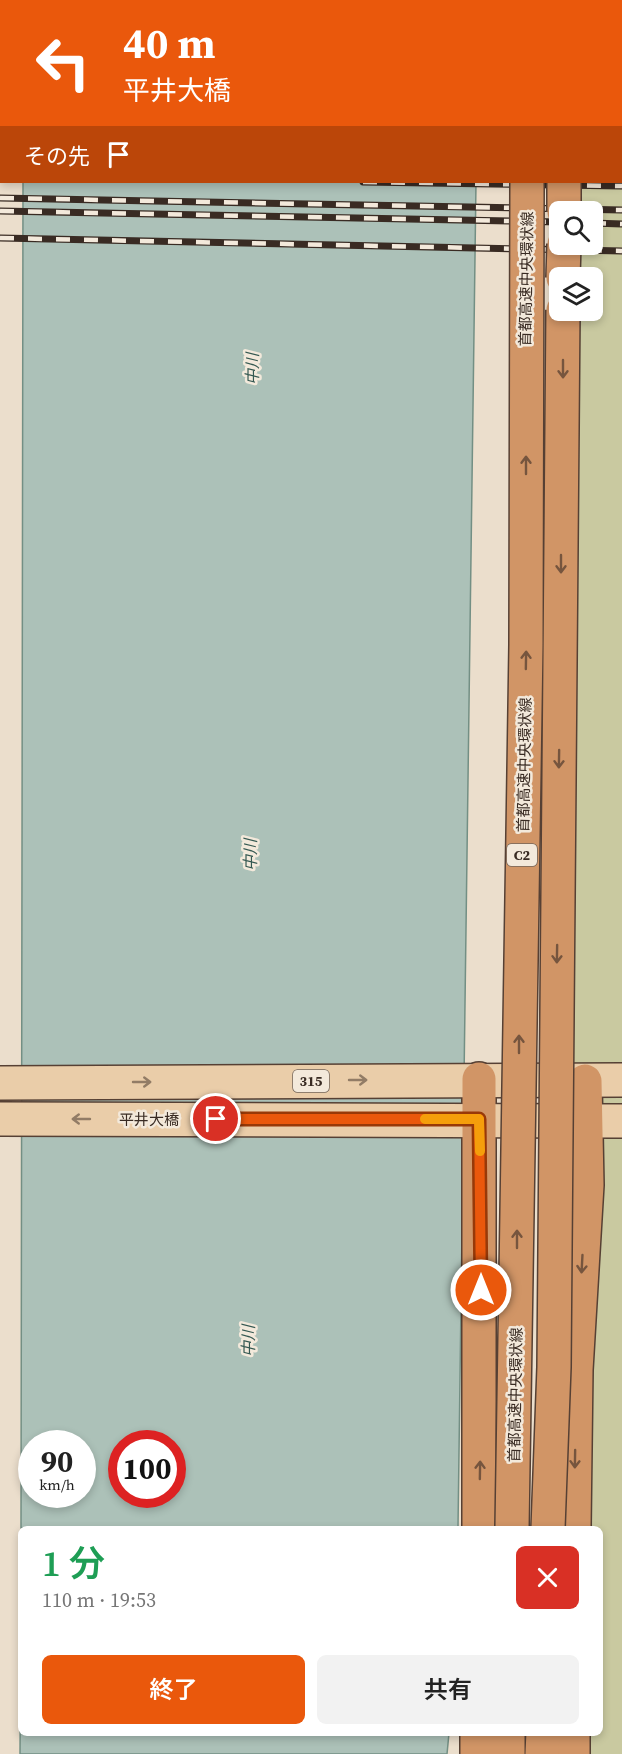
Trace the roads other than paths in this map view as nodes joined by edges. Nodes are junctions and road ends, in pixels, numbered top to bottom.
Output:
1 (527, 183) edge
2 (564, 183) edge
3 (564, 201) edge
4 (563, 321) edge
5 (478, 1079) junction
6 (585, 1080) junction
7 (622, 1080) edge
8 (0, 1083) edge
9 (0, 1119) edge
10 (479, 1119) junction
11 (622, 1120) edge
12 (586, 1121) junction
13 (479, 1526) edge
14 (512, 1526) edge
15 (548, 1526) edge
16 (574, 1526) edge
17 (477, 1736) edge
18 (508, 1736) edge
19 (543, 1736) edge
20 (573, 1736) edge
21 (477, 1754) edge
22 (508, 1754) edge
23 (543, 1754) edge
24 (573, 1754) edge

14 -> 1 highway, 首都高速中央環状線 / C2, bridge
2 - 3 highway, bridge
4 -> 15 highway, C2, bridge
5 - 6 main road, 315, bridge
8 -> 5 main road, 315
5 - 10 highway
6 - 7 main road, 315
6 - 12 highway
10 -> 9 main road, 平井大橋
10 - 12 main road, 平井大橋, bridge
13 -> 10 highway
11 - 12 main road, 平井大橋
12 -> 16 highway
17 - 21 highway
18 - 22 highway
19 - 23 highway
20 - 24 highway

